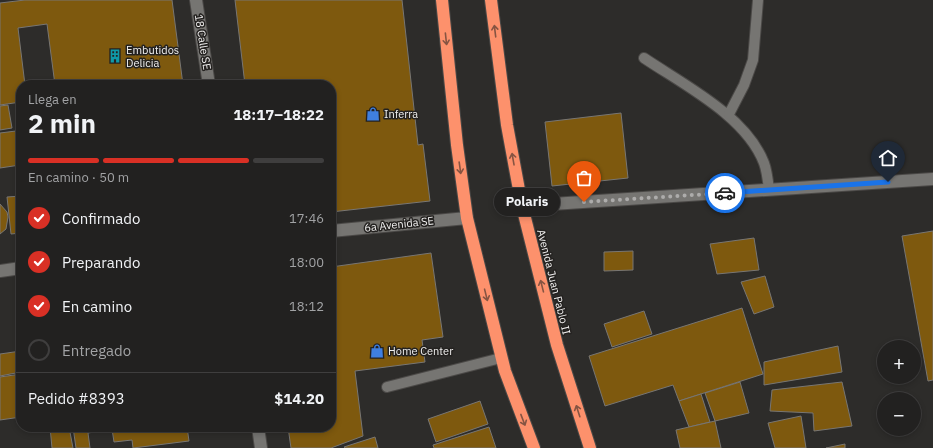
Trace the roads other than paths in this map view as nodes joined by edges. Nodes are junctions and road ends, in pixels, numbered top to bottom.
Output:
1 (196, 0) edge
2 (442, 0) edge
3 (491, 0) edge
4 (758, 0) edge
5 (644, 58) dead end
6 (208, 80) edge
7 (729, 114) junction
8 (933, 179) edge
9 (769, 190) junction
10 (522, 206) junction
11 (468, 218) junction
12 (336, 231) edge
13 (16, 269) edge
14 (0, 271) edge
15 (501, 358) junction
16 (387, 387) dead end
17 (259, 432) edge
18 (261, 448) edge
19 (534, 448) edge
20 (590, 448) edge

1 - 6 street, 18 Calle SE
2 -> 11 highway
10 -> 3 highway, Avenida Juan Pablo II
4 - 7 lane
5 - 7 lane
7 - 9 lane
8 - 9 street
9 - 10 street
20 -> 10 highway, Avenida Juan Pablo II
11 - 12 street, 6a Avenida SE
11 -> 15 highway
13 - 14 street
15 - 16 lane
15 -> 19 highway
17 - 18 street

